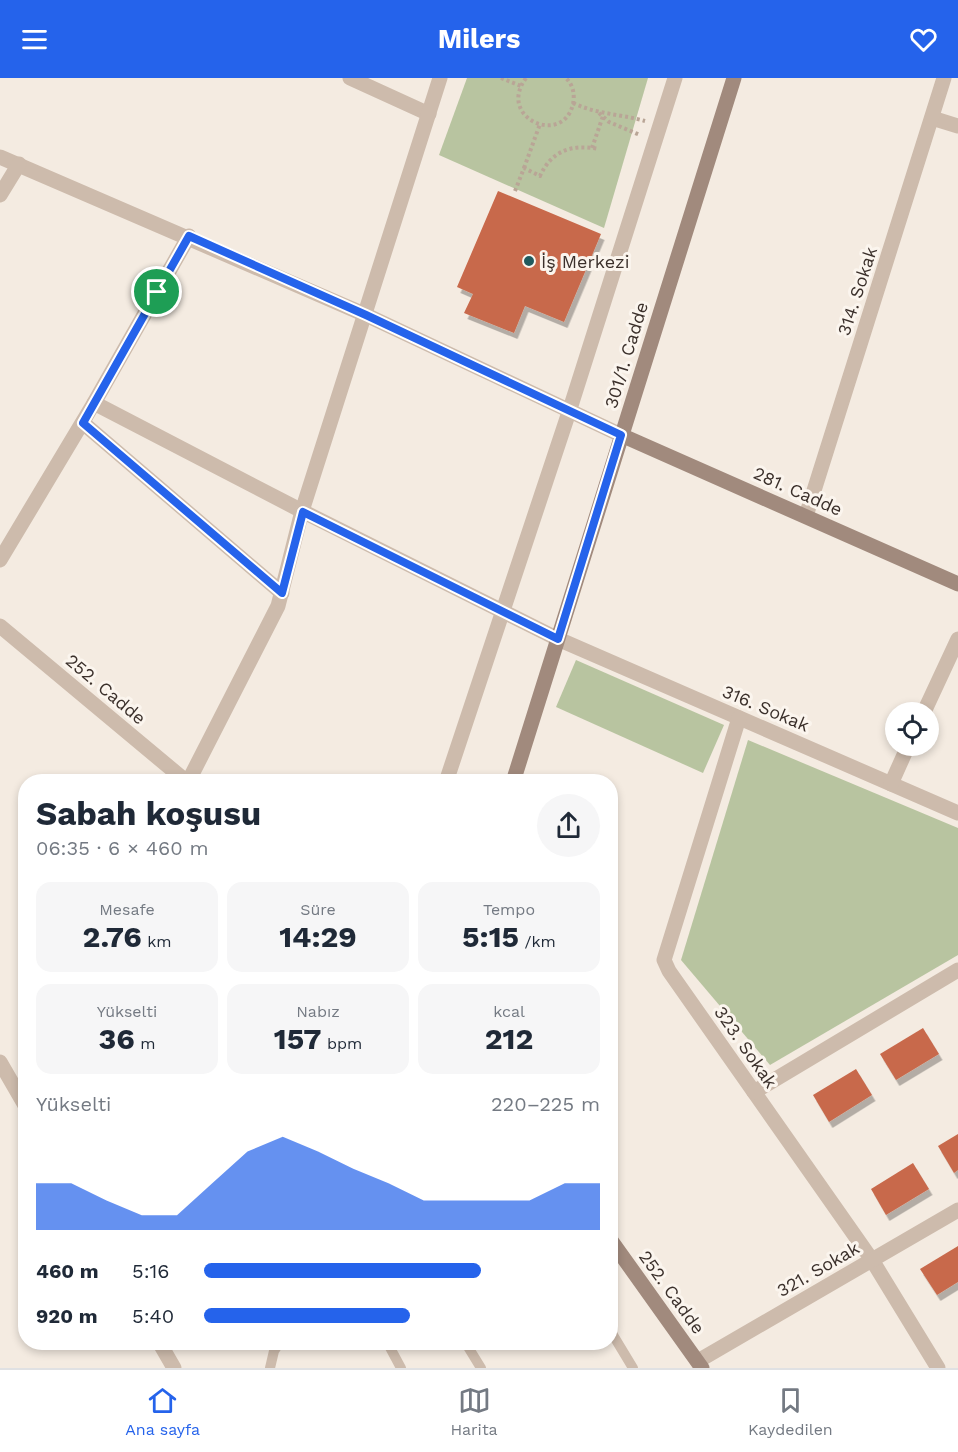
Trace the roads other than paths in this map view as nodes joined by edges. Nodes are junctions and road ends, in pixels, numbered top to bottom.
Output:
1 (350, 78) edge
2 (440, 78) edge
3 (675, 78) edge
4 (734, 78) edge
5 (944, 78) edge
6 (429, 114) junction
7 (932, 118) junction
8 (958, 126) edge
9 (0, 157) edge
10 (19, 164) junction
11 (0, 195) edge
12 (189, 236) junction
13 (366, 315) junction
14 (94, 403) junction
15 (569, 411) junction
16 (83, 423) junction
17 (621, 435) junction
18 (303, 512) junction
19 (806, 516) junction
20 (0, 560) edge
21 (958, 584) edge
22 (282, 593) junction
23 (503, 612) junction
24 (0, 626) edge
25 (558, 639) junction
26 (958, 639) edge
27 (929, 702) edge
28 (739, 718) junction
29 (904, 756) edge
30 (178, 774) edge
31 (192, 774) edge
32 (449, 774) edge
33 (516, 774) edge
34 (891, 784) junction
35 (958, 813) edge
36 (958, 970) edge
37 (0, 1062) edge
38 (754, 1092) junction
39 (18, 1093) edge
40 (958, 1210) edge
41 (618, 1250) edge
42 (872, 1260) junction
43 (618, 1343) edge
44 (164, 1350) edge
45 (275, 1350) edge
46 (391, 1350) edge
47 (470, 1350) edge
48 (700, 1364) edge
49 (174, 1368) edge
50 (270, 1368) edge
51 (401, 1368) edge
52 (481, 1368) edge
53 (633, 1368) edge
54 (938, 1368) edge

1 - 6 street
2 - 6 street
3 - 15 street
4 - 17 main road, 301/1. Cadde
5 - 7 street, 314. Sokak
6 - 13 street
7 - 8 street
7 - 19 street, 314. Sokak
9 - 10 street
10 - 11 street
10 - 12 street
12 - 13 street
12 - 14 street
13 - 15 street
13 - 18 street
14 - 16 street
14 - 18 street, 316. Sokak
15 - 17 street
15 - 23 street
16 - 20 street
16 - 22 street
17 - 19 main road, 281. Cadde
17 - 25 main road, 301/1. Cadde
18 - 22 street
18 - 23 street, 316. Sokak
19 - 21 main road, 281. Cadde
22 - 31 street
23 - 25 street, 316. Sokak
23 - 32 street
24 - 30 street, 252. Cadde
25 - 28 street, 316. Sokak
25 - 33 main road, 301/1. Cadde
26 - 27 street
28 - 34 street, 316. Sokak
28 - 38 street, 323. Sokak
29 - 34 street
34 - 35 street, 316. Sokak
36 - 38 street
37 - 39 street
38 - 42 street, 323. Sokak
40 - 42 street, 321. Sokak
41 - 48 main road, 252. Cadde
42 - 48 street, 321. Sokak
42 - 54 street, 323. Sokak
43 - 53 lane
44 - 49 street
45 - 50 lane
46 - 51 lane
47 - 52 lane

